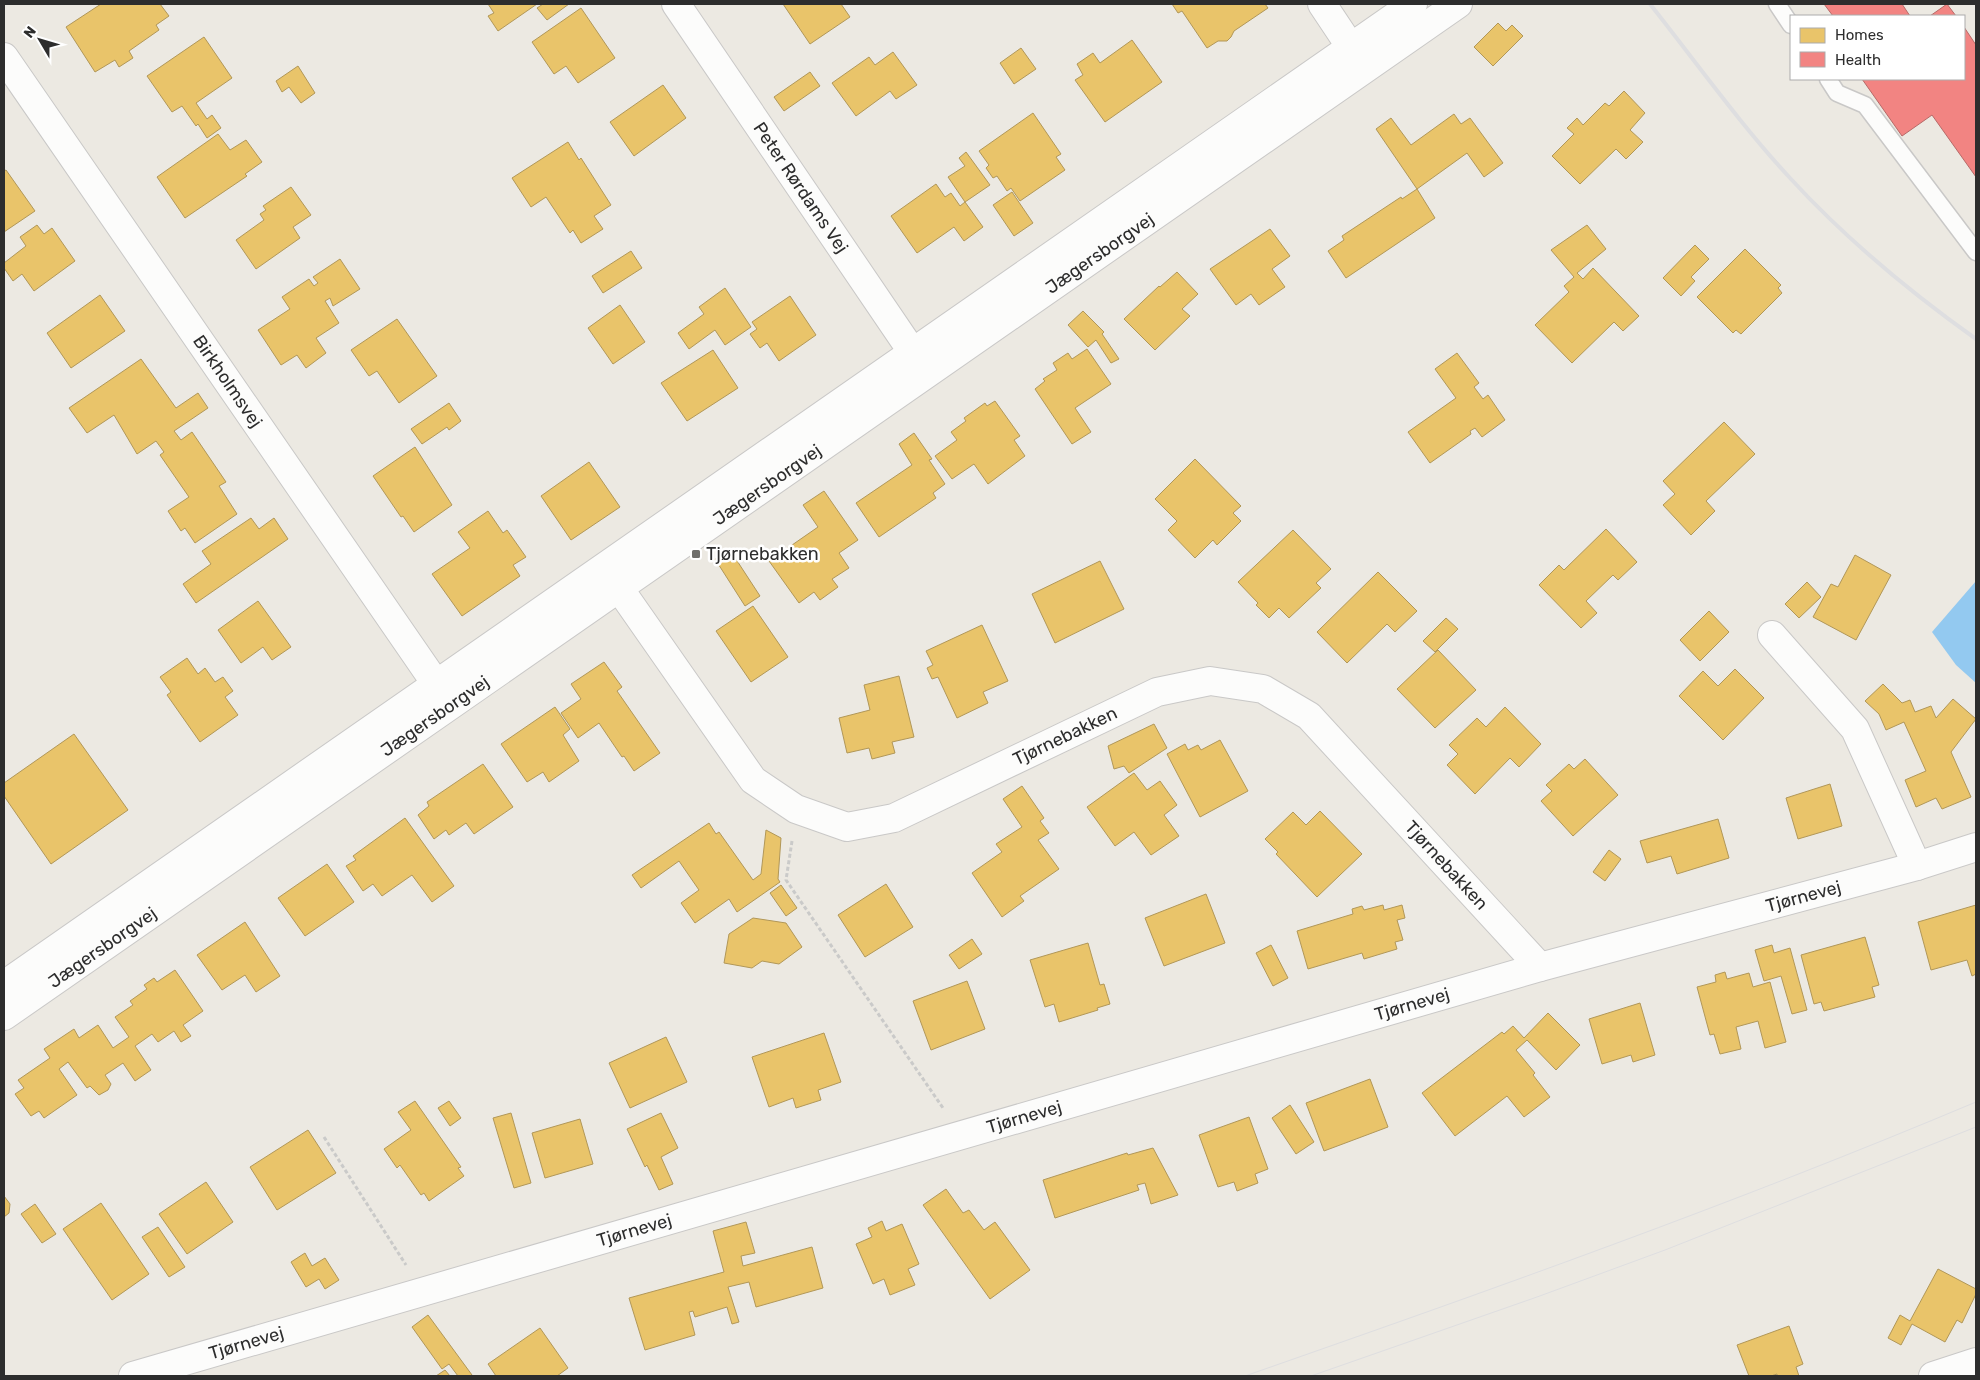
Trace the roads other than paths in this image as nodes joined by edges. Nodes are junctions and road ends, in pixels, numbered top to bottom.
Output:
1 (676, 4) edge
2 (1322, 4) edge
3 (1413, 4) edge
4 (1458, 4) edge
5 (1777, 4) edge
6 (1790, 24) edge
7 (4, 57) edge
8 (1358, 58) junction
9 (1829, 80) edge
10 (1976, 252) edge
11 (920, 362) junction
12 (604, 567) junction
13 (619, 589) junction
14 (1772, 635) dead end
15 (436, 684) junction
16 (452, 706) junction
17 (1976, 847) edge
18 (1917, 866) junction
19 (1540, 967) junction
20 (4, 985) edge
21 (4, 1016) edge
22 (1976, 1362) edge
23 (133, 1376) edge
24 (1933, 1376) edge

1 - 11 street, Peter Rørdams Vej
2 - 8 street
3 - 8 street, Jægersborgvej
4 - 8 street, Jægersborgvej
5 - 6 lane
7 - 15 street, Birkholmsvej
8 - 11 street, Jægersborgvej
9 - 10 lane
11 - 12 street, Jægersborgvej
11 - 13 street, Jægersborgvej
12 - 13 street, Tjørnebakken
12 - 15 street, Jægersborgvej
13 - 16 street, Jægersborgvej
13 - 19 street, Tjørnebakken
14 - 18 street
15 - 16 street, Birkholmsvej
15 - 20 street, Jægersborgvej
16 - 21 street, Jægersborgvej
17 - 18 street, Tjørnevej
18 - 19 street, Tjørnevej
19 - 23 street, Tjørnevej
22 - 24 street

